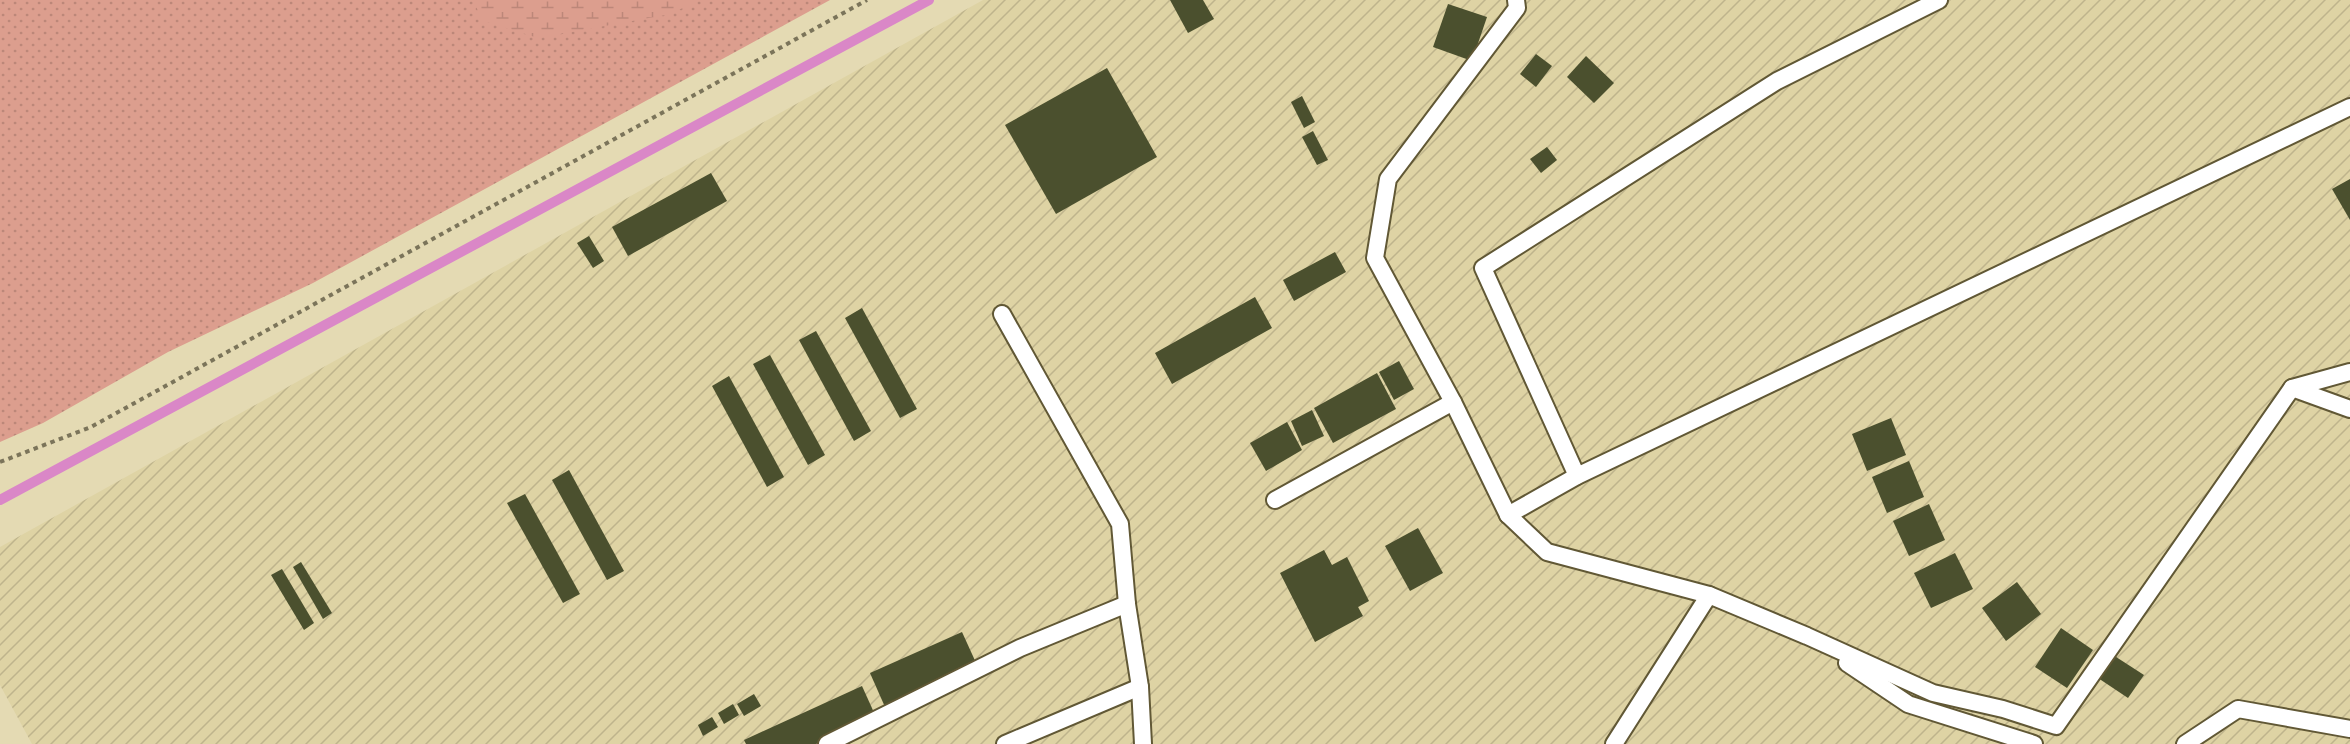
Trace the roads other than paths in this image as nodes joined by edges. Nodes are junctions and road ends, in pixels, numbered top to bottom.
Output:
1 (1939, 0) edge
2 (1519, 3) edge
3 (2350, 107) edge
4 (1002, 314) dead end
5 (2350, 372) edge
6 (2292, 388) junction
7 (1453, 402) junction
8 (2350, 409) edge
9 (1577, 476) junction
10 (1275, 500) dead end
11 (1508, 514) junction
12 (1709, 595) junction
13 (1127, 604) junction
14 (1807, 636) junction
15 (1140, 687) junction
16 (2350, 729) edge
17 (826, 744) edge
18 (1005, 744) edge
19 (1143, 744) edge
20 (1614, 744) edge
21 (2034, 744) edge
22 (2185, 744) edge

1 - 9 lane
2 - 7 lane
3 - 9 lane
4 - 13 lane
5 - 6 lane
6 - 8 lane
6 - 14 lane
7 - 10 lane
7 - 11 lane
9 - 11 lane
11 - 12 lane
12 - 14 lane
12 - 20 lane
13 - 15 lane
13 - 17 lane
14 - 21 lane
15 - 18 lane
15 - 19 lane
16 - 22 lane

